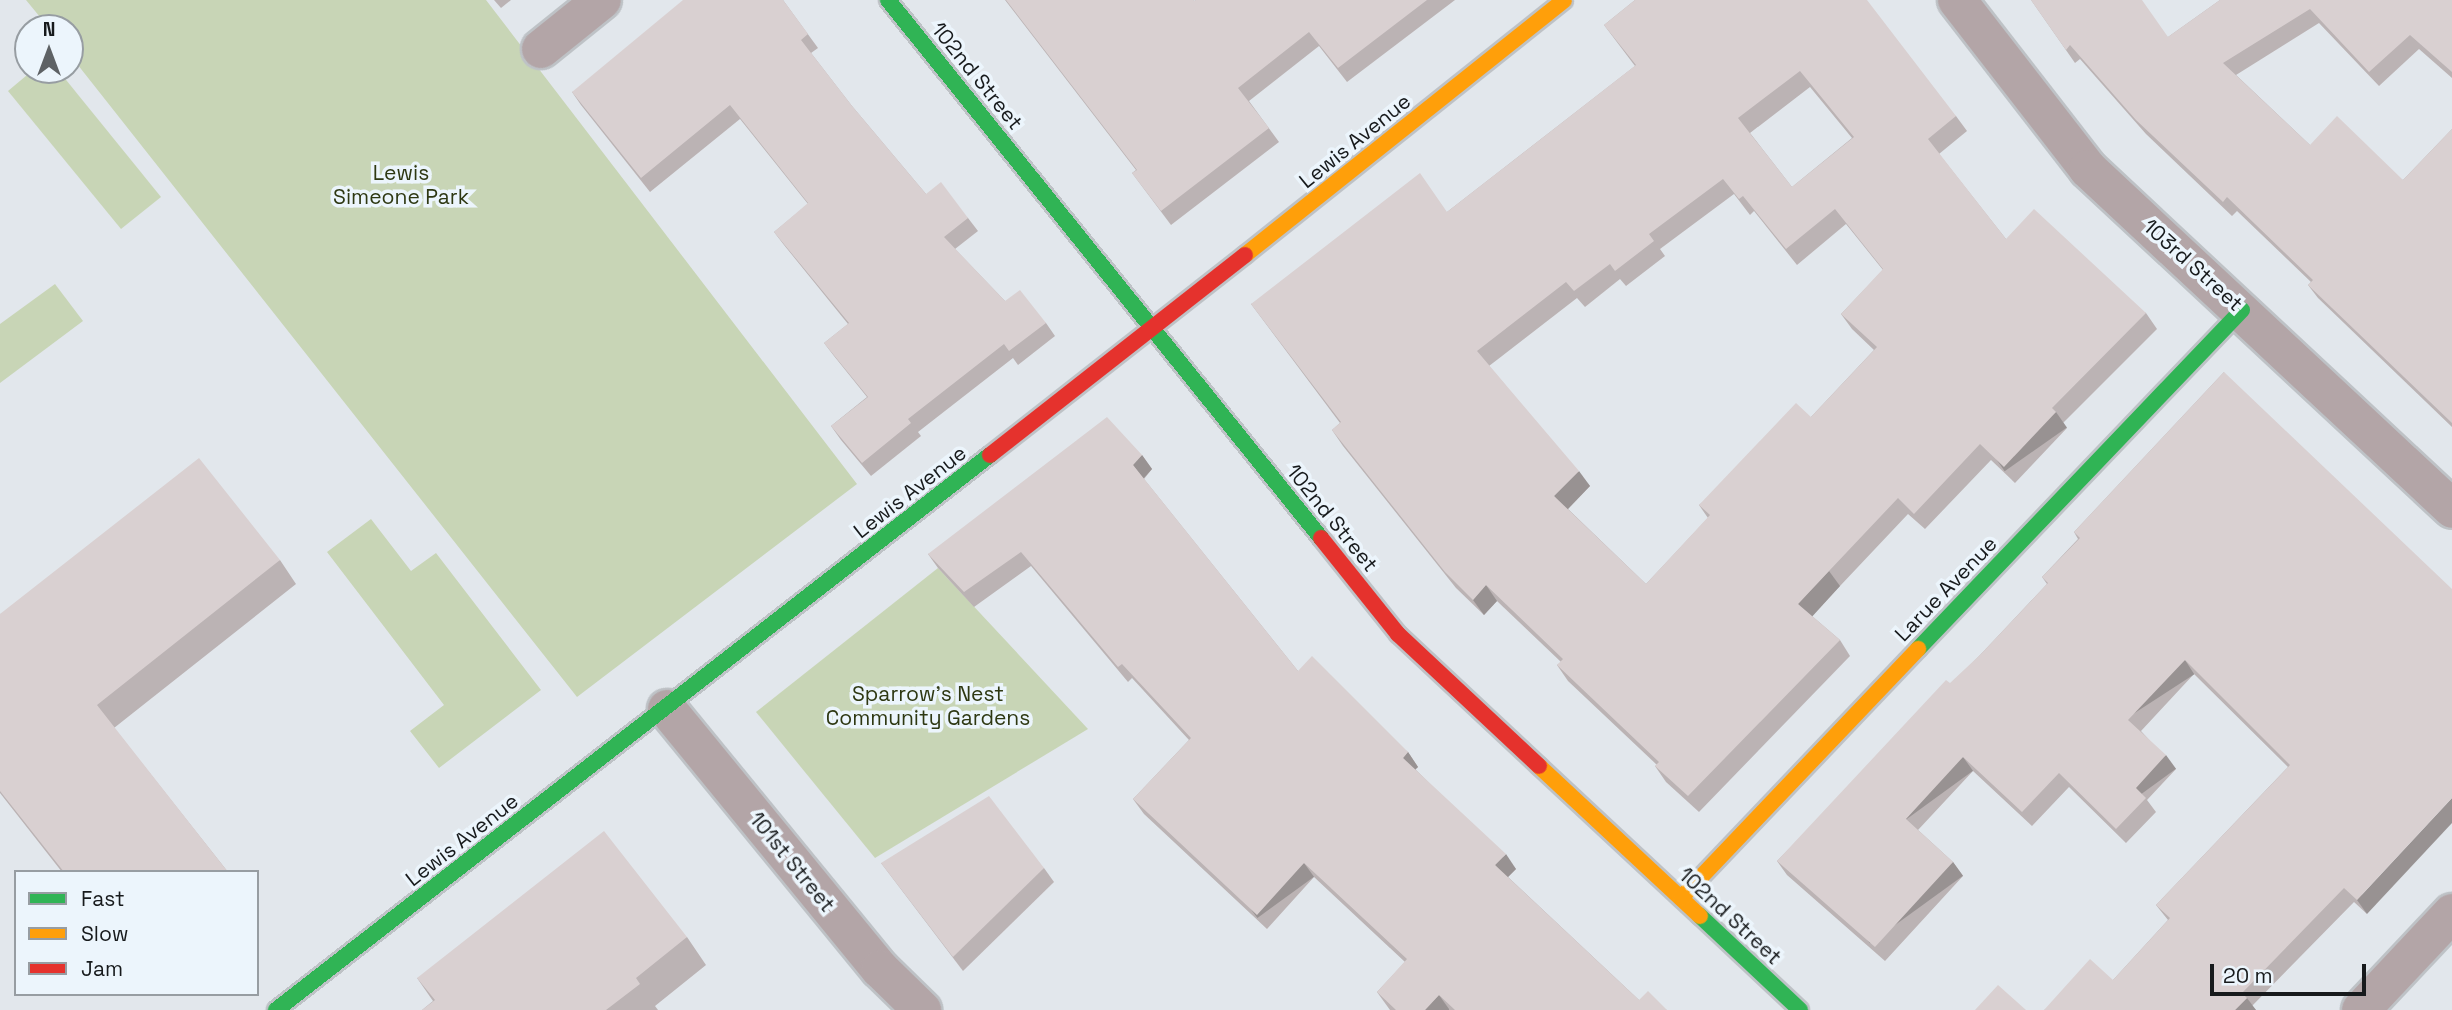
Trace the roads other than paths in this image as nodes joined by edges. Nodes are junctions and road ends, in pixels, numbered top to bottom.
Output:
1 (603, 0) edge
2 (888, 0) edge
3 (1564, 0) edge
4 (1957, 0) edge
5 (541, 49) dead end
6 (2242, 310) junction
7 (1153, 329) junction
8 (2452, 509) edge
9 (667, 709) junction
10 (1681, 898) junction
11 (2452, 913) edge
12 (276, 1010) edge
13 (922, 1010) edge
14 (1800, 1010) edge
15 (2361, 1010) edge

1 - 5 street
2 - 7 street, 102nd Street
3 - 7 street, Lewis Avenue
4 - 6 street, 103rd Street
6 - 8 street, 103rd Street
6 - 10 street, Larue Avenue
7 - 9 street, Lewis Avenue
7 - 10 street, 102nd Street
9 - 12 street, Lewis Avenue
9 - 13 street, 101st Street
10 - 14 street, 102nd Street
11 - 15 street

